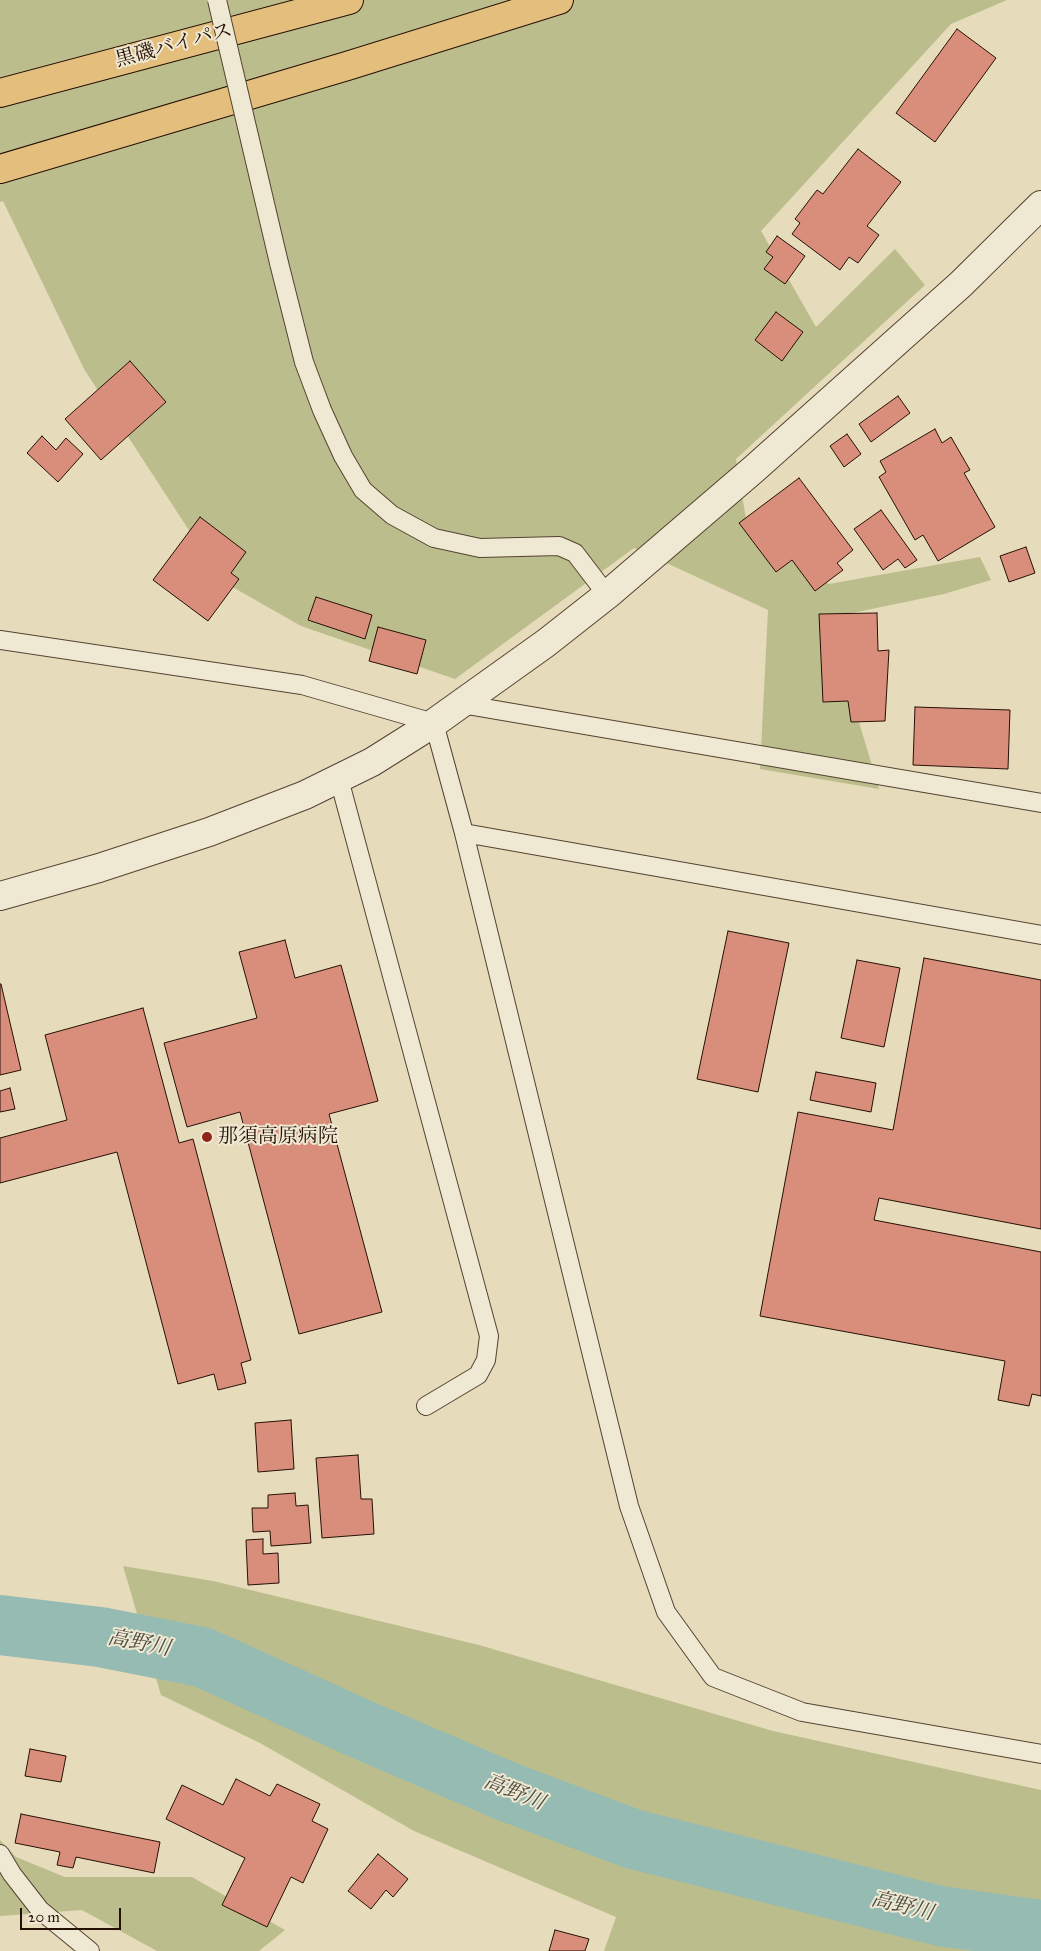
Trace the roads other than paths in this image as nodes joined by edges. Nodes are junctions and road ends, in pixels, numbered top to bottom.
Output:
1 (218, 0) edge
2 (348, 0) edge
3 (560, 0) edge
4 (0, 93) edge
5 (0, 169) edge
6 (1041, 205) edge
7 (607, 595) junction
8 (0, 640) edge
9 (460, 704) junction
10 (434, 723) junction
11 (339, 779) junction
12 (1041, 803) edge
13 (464, 833) junction
14 (0, 896) edge
15 (1041, 935) edge
16 (426, 1406) dead end
17 (1041, 1754) edge
18 (0, 1854) edge
19 (90, 1951) edge

1 - 7 lane, bridge
2 - 4 highway, 黒磯バイパス
3 - 5 highway
6 - 7 street
7 - 9 street
8 - 10 lane
9 - 10 street
9 - 12 lane
10 - 11 street
10 - 13 lane
11 - 14 street
11 - 16 lane
13 - 15 lane
13 - 17 lane
18 - 19 lane

